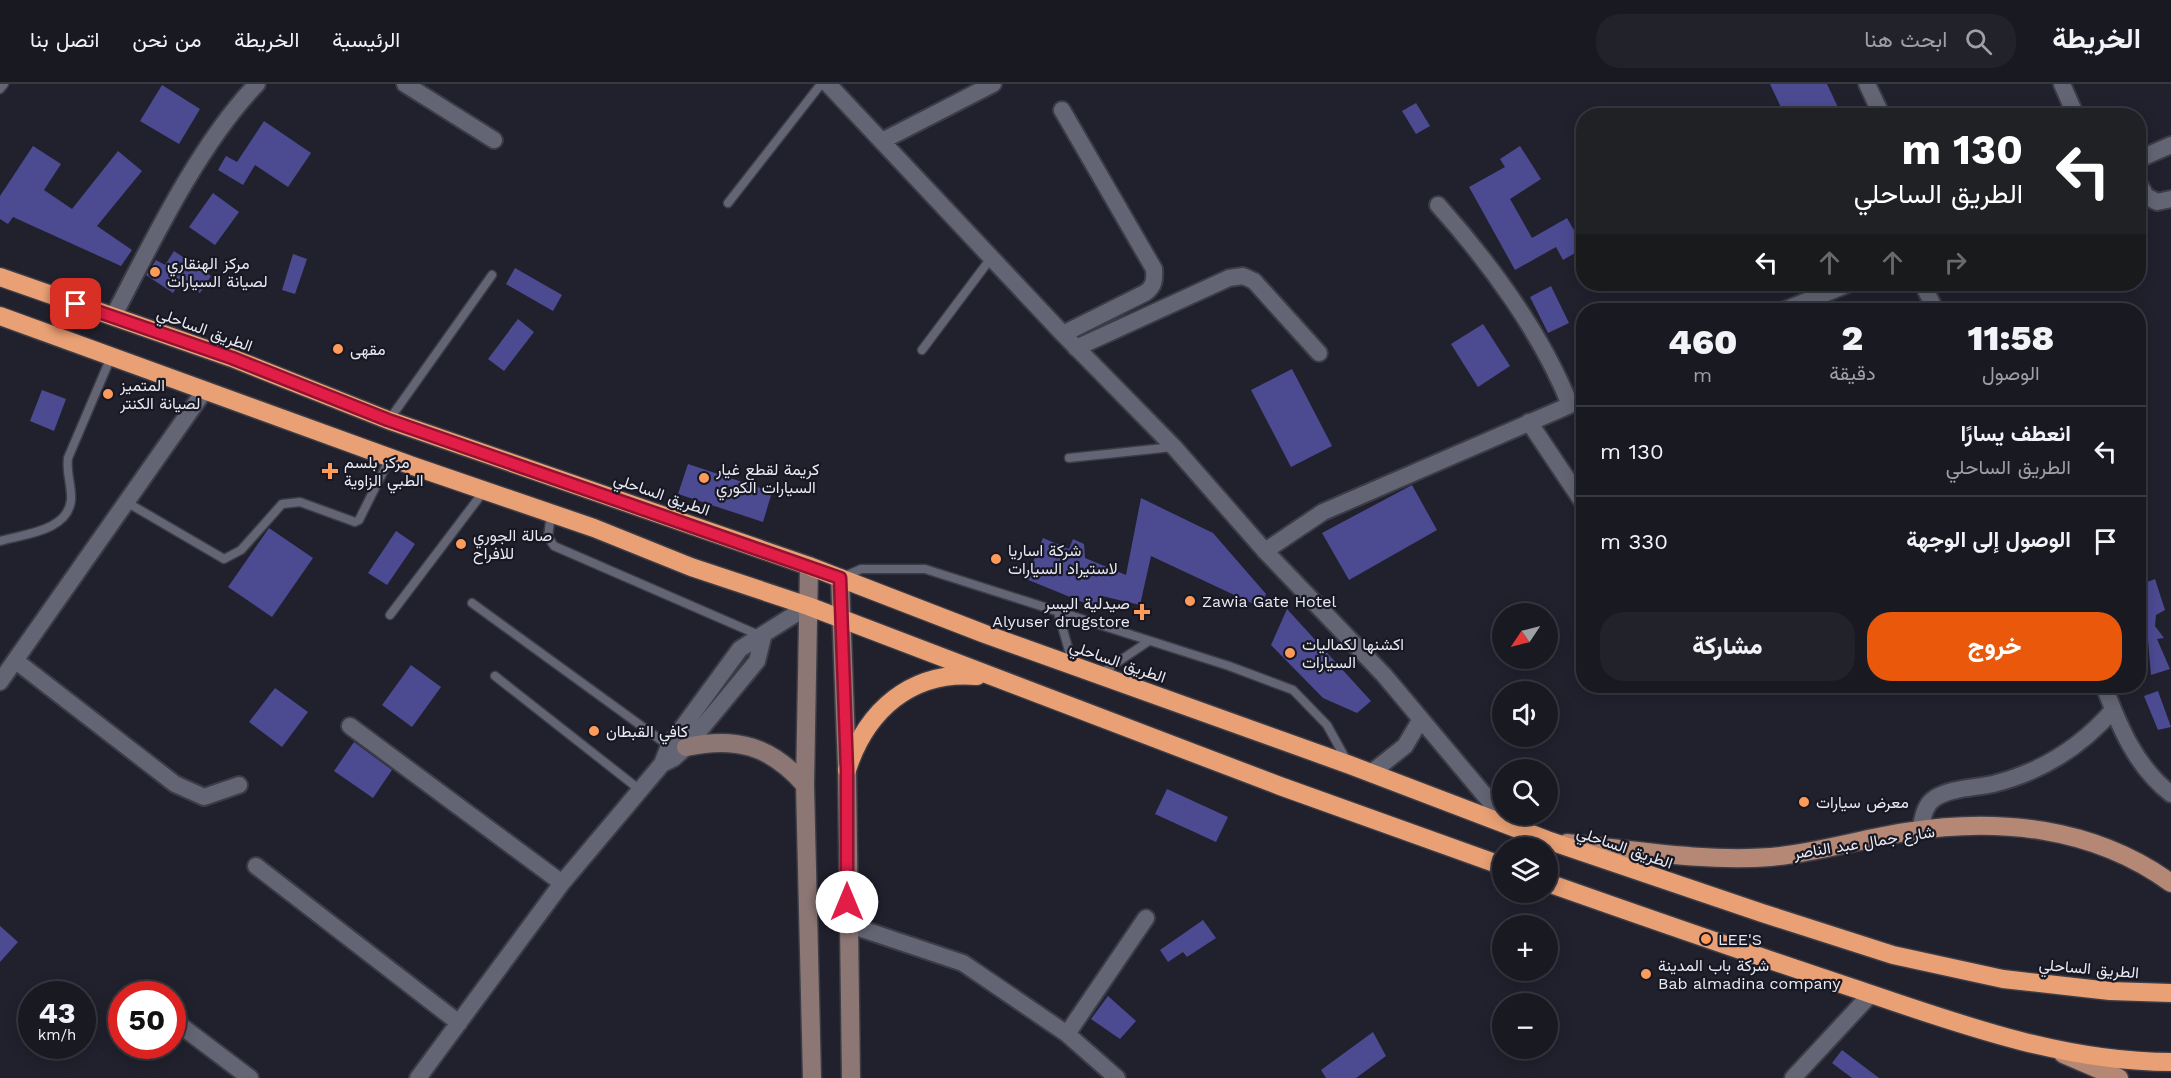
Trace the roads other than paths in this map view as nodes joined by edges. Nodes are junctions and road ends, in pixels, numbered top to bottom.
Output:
1 (4, 84) edge
2 (257, 84) edge
3 (405, 84) edge
4 (820, 84) edge
5 (828, 84) edge
6 (993, 84) edge
7 (1867, 84) edge
8 (2062, 84) edge
9 (0, 89) edge
10 (1878, 108) edge
11 (2072, 108) edge
12 (1062, 110) dead end
13 (494, 140) dead end
14 (882, 141) junction
15 (2171, 145) edge
16 (2146, 156) edge
17 (2146, 196) edge
18 (2171, 199) edge
19 (728, 203) dead end
20 (1438, 205) dead end
21 (991, 258) junction
22 (492, 275) dead end
23 (0, 277) edge
24 (1831, 291) edge
25 (1802, 303) edge
26 (0, 316) edge
27 (113, 317) junction
28 (1063, 334) junction
29 (1076, 348) junction
30 (922, 350) dead end
31 (1319, 353) dead end
32 (111, 357) junction
33 (205, 390) junction
34 (1576, 400) edge
35 (1576, 402) edge
36 (388, 420) junction
37 (1529, 422) junction
38 (1174, 447) junction
39 (390, 458) junction
40 (1069, 458) dead end
41 (484, 491) junction
42 (1576, 492) edge
43 (128, 503) junction
44 (551, 514) junction
45 (0, 541) edge
46 (1265, 551) junction
47 (809, 566) junction
48 (840, 578) junction
49 (472, 603) dead end
50 (808, 606) junction
51 (1058, 612) junction
52 (390, 615) dead end
53 (842, 621) junction
54 (763, 637) junction
55 (1149, 640) junction
56 (16, 661) junction
57 (1073, 666) junction
58 (1099, 674) junction
59 (495, 676) dead end
60 (988, 677) junction
61 (0, 682) edge
62 (2107, 693) edge
63 (2113, 710) junction
64 (1421, 719) junction
65 (350, 726) dead end
66 (677, 747) junction
67 (1350, 765) junction
68 (847, 770) junction
69 (1371, 773) junction
70 (239, 785) dead end
71 (805, 785) junction
72 (640, 790) junction
73 (2171, 794) edge
74 (1492, 804) edge
75 (1492, 817) edge
76 (1513, 825) edge
77 (1920, 830) junction
78 (1540, 837) edge
79 (1558, 841) edge
80 (1558, 844) edge
81 (1492, 862) edge
82 (256, 867) dead end
83 (562, 883) junction
84 (2171, 883) edge
85 (1558, 886) edge
86 (1146, 918) dead end
87 (847, 924) junction
88 (2171, 993) edge
89 (1871, 994) junction
90 (459, 1023) junction
91 (186, 1030) edge
92 (1066, 1034) junction
93 (2048, 1048) junction
94 (2171, 1062) edge
95 (2108, 1076) edge
96 (250, 1078) edge
97 (418, 1078) edge
98 (812, 1078) edge
99 (851, 1078) edge
100 (1117, 1078) edge
101 (1793, 1078) edge

1 - 9 lane
2 - 27 street
3 - 13 street
4 - 19 lane
5 - 14 street
6 - 14 street
7 - 10 street
8 - 11 street
12 - 28 street
14 - 21 street
15 - 16 street
17 - 18 street
20 - 34 street
21 - 28 street
21 - 30 lane
22 - 36 lane
23 - 27 highway, الطريق الساحلي
24 - 25 street
26 - 32 highway
27 - 36 highway, الطريق الساحلي
28 - 29 street
29 - 31 street
29 - 38 street
32 - 33 highway
32 - 45 lane
33 - 39 highway
33 - 43 street
35 - 37 street
36 - 47 highway, الطريق الساحلي
37 - 42 street
37 - 46 street
38 - 40 lane
38 - 46 street
39 - 41 highway
39 - 43 lane
41 - 44 highway
41 - 52 lane
43 - 56 street
44 - 50 highway
44 - 54 lane
46 - 64 street
47 - 48 highway, الطريق الساحلي
47 - 50 main road
48 - 51 lane
48 - 53 main road
48 - 57 highway, الطريق الساحلي
49 - 66 lane
50 - 53 highway
50 - 54 street
50 - 71 main road
51 - 55 lane
51 - 57 lane
53 - 60 highway
53 - 68 main road
54 - 66 street
55 - 58 lane
55 - 67 lane
56 - 61 street
56 - 70 street
57 - 58 highway, الطريق الساحلي
58 - 67 highway, الطريق الساحلي
59 - 72 lane
60 - 68 highway
60 - 81 highway
62 - 63 street
63 - 73 street
63 - 77 street
64 - 69 street
64 - 74 street
65 - 83 street
66 - 71 main road
66 - 72 street
67 - 69 highway, الطريق الساحلي
68 - 87 main road
69 - 75 highway, الطريق الساحلي
71 - 98 main road
72 - 83 street
76 - 78 highway, الطريق الساحلي
77 - 79 main road, شارع جمال عبد الناصر
77 - 84 main road, شارع جمال عبد الناصر
80 - 88 highway, الطريق الساحلي
82 - 90 street
83 - 90 street
85 - 89 highway
86 - 92 street
87 - 92 street
87 - 99 main road
89 - 93 highway
89 - 101 street
90 - 97 street
91 - 96 street
92 - 100 street
93 - 94 highway
93 - 95 main road

